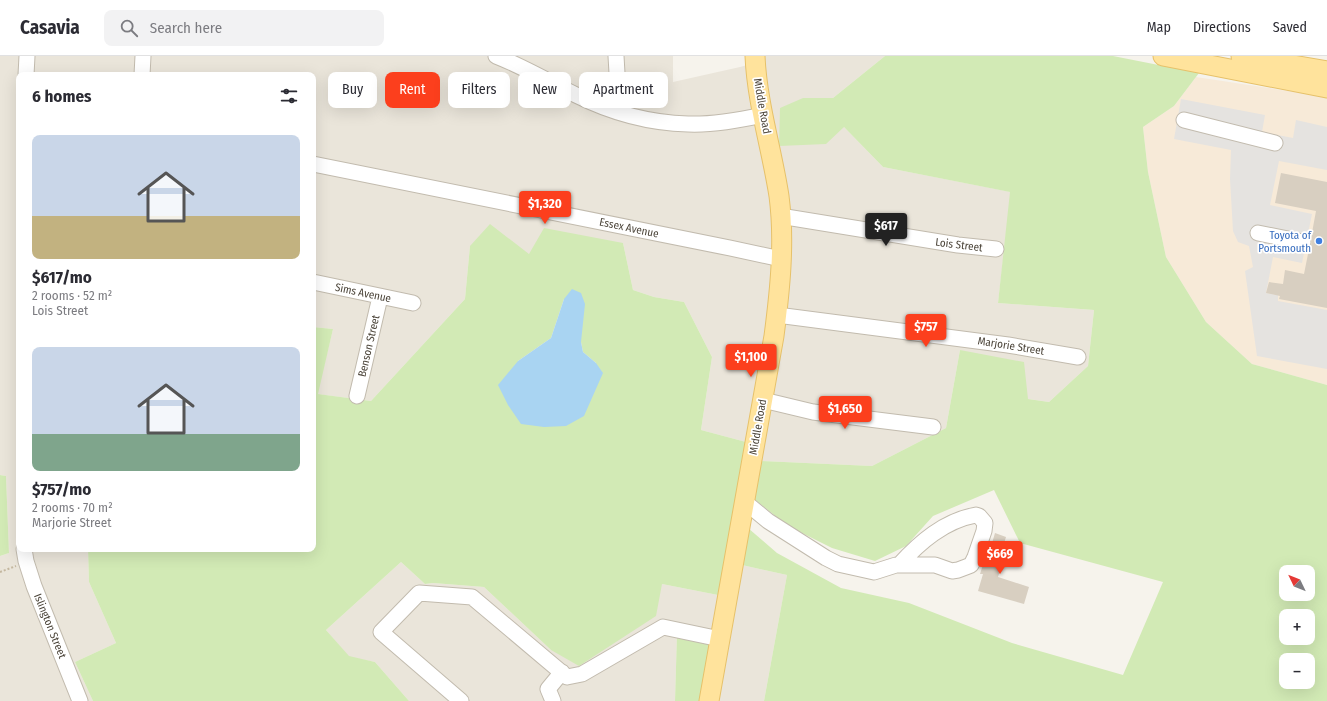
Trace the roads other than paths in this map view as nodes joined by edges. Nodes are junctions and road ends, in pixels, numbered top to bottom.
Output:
1 (27, 56) edge
2 (143, 56) edge
3 (496, 56) edge
4 (616, 56) edge
5 (755, 56) edge
6 (1163, 56) edge
7 (1241, 56) edge
8 (1327, 71) edge
9 (26, 72) edge
10 (142, 72) edge
11 (1327, 88) edge
12 (623, 113) junction
13 (764, 115) junction
14 (1184, 120) dead end
15 (1275, 143) dead end
16 (316, 165) edge
17 (780, 216) junction
18 (1258, 233) dead end
19 (1303, 242) dead end
20 (996, 249) dead end
21 (781, 259) junction
22 (316, 283) edge
23 (380, 297) junction
24 (413, 303) dead end
25 (777, 315) junction
26 (1078, 357) dead end
27 (357, 396) dead end
28 (763, 400) junction
29 (933, 427) dead end
30 (745, 502) junction
31 (25, 555) edge
32 (899, 565) junction
33 (720, 639) junction
34 (562, 672) junction
35 (80, 701) edge
36 (461, 701) edge
37 (554, 701) edge
38 (709, 701) edge

1 - 9 street
2 - 10 street
3 - 12 street
4 - 12 street
5 - 13 main road, Middle Road
6 - 11 main road
7 - 8 main road
12 - 13 street
13 - 17 main road, Middle Road
14 - 15 street
16 - 21 street, Essex Avenue
17 - 20 street, Lois Street
17 - 21 main road, Middle Road
18 - 19 street
21 - 25 main road, Middle Road
22 - 23 street, Sims Avenue
23 - 24 street, Sims Avenue
23 - 27 street, Benson Street
25 - 26 street, Marjorie Street
25 - 28 main road, Middle Road
28 - 29 street
28 - 30 main road, Middle Road
30 - 32 street
30 - 33 main road, Middle Road
31 - 35 street, Islington Street
32 - 32 street
33 - 34 street
33 - 38 main road, Middle Road
34 - 36 street
34 - 37 street

